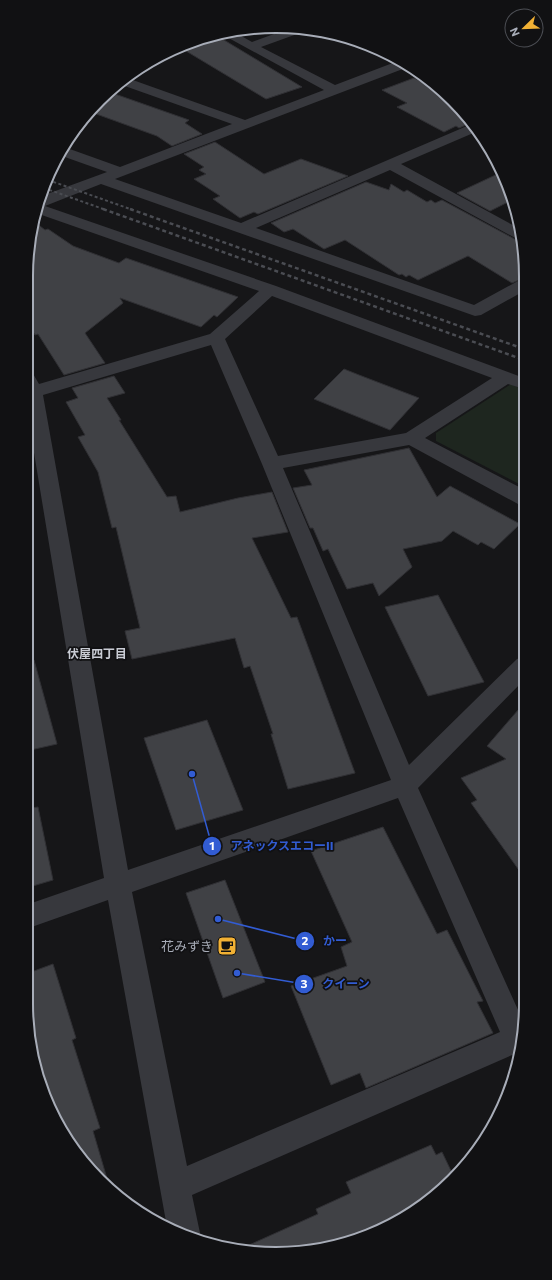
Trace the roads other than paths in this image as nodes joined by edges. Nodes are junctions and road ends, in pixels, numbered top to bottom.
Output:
1 (286, 34) edge
2 (235, 37) edge
3 (251, 46) junction
4 (397, 66) edge
5 (128, 83) edge
6 (334, 90) junction
7 (244, 124) junction
8 (470, 130) edge
9 (67, 153) edge
10 (390, 164) junction
11 (121, 172) junction
12 (101, 179) junction
13 (45, 200) edge
14 (42, 210) edge
15 (242, 228) junction
16 (514, 229) edge
17 (519, 287) edge
18 (270, 288) junction
19 (216, 338) junction
20 (506, 377) junction
21 (519, 382) edge
22 (33, 386) edge
23 (33, 415) edge
24 (411, 438) junction
25 (272, 464) junction
26 (519, 496) edge
27 (519, 671) edge
28 (405, 785) junction
29 (118, 884) junction
30 (33, 914) edge
31 (516, 1039) edge
32 (516, 1043) edge
33 (175, 1187) junction
34 (183, 1229) edge

1 - 3 street
2 - 3 street
3 - 6 street
4 - 6 street
5 - 7 street
6 - 7 street
7 - 11 street
8 - 10 street
9 - 11 street
10 - 15 street
10 - 16 street
11 - 12 street
12 - 13 street
12 - 15 street
14 - 18 street
15 - 17 street
18 - 19 street
18 - 20 street
19 - 22 street
19 - 25 street
20 - 21 street
20 - 24 street
23 - 29 street
24 - 25 street
24 - 26 street
25 - 28 street
27 - 28 street
28 - 29 street
28 - 31 street
29 - 30 street
29 - 33 street
32 - 33 street
33 - 34 street

